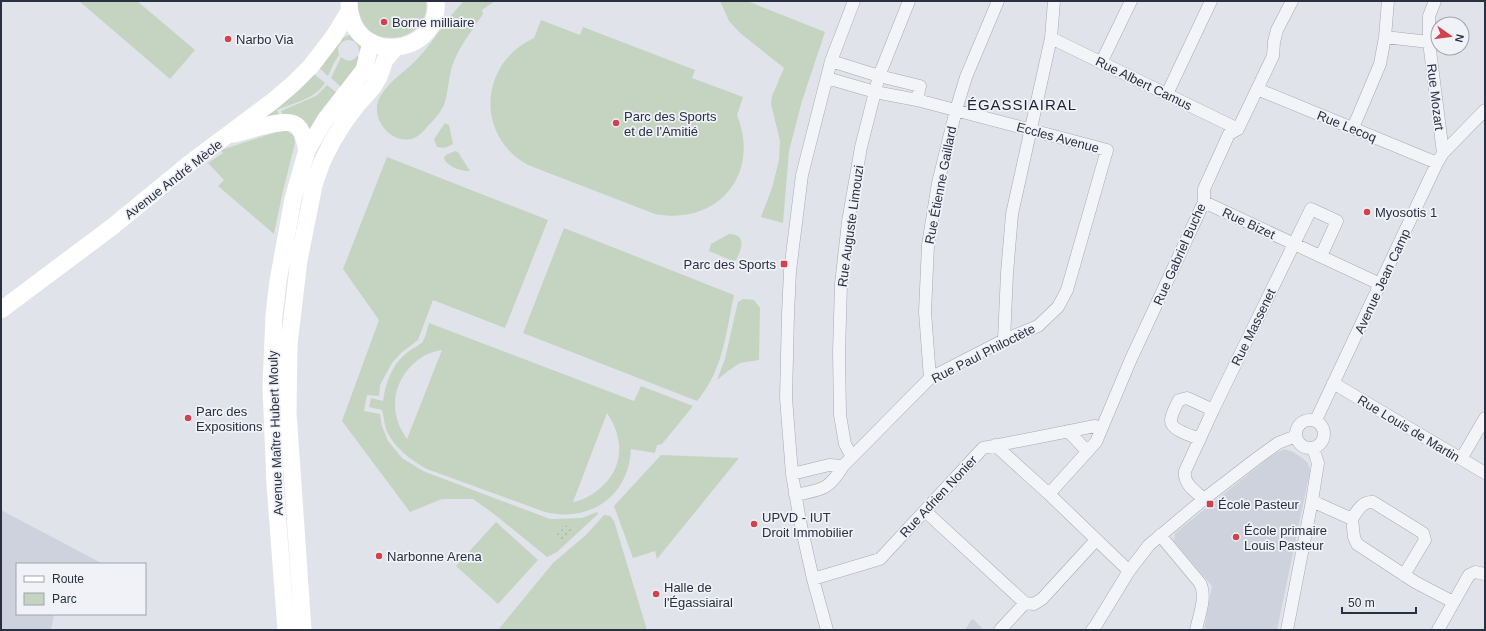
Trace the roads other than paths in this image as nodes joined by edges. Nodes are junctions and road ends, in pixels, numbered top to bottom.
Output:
1 (436, 1) edge
2 (909, 1) edge
3 (998, 1) edge
4 (1054, 1) edge
5 (1131, 1) edge
6 (1211, 1) edge
7 (1292, 1) edge
8 (1388, 1) edge
9 (1435, 1) edge
10 (852, 4) edge
11 (349, 6) edge
12 (356, 28) junction
13 (334, 36) junction
14 (1385, 37) junction
15 (1050, 38) junction
16 (371, 42) junction
17 (1430, 42) joint
18 (395, 48) junction
19 (1432, 56) edge
20 (831, 61) junction
21 (1101, 63) junction
22 (879, 76) junction
23 (827, 78) junction
24 (1257, 89) junction
25 (875, 92) junction
26 (1168, 94) junction
27 (917, 100) junction
28 (956, 110) junction
29 (1485, 110) edge
30 (1353, 128) junction
31 (1030, 129) junction
32 (1238, 129) junction
33 (226, 136) junction
34 (307, 150) junction
35 (1107, 150) joint
36 (1443, 153) junction
37 (1437, 163) junction
38 (1204, 202) junction
39 (1293, 244) junction
40 (1321, 256) junction
41 (1380, 284) junction
42 (1, 310) edge
43 (1004, 340) junction
44 (930, 378) junction
45 (1333, 383) junction
46 (1213, 410) junction
47 (1485, 418) edge
48 (1316, 420) junction
49 (1099, 425) junction
50 (1068, 431) junction
51 (1296, 436) junction
52 (1200, 439) junction
53 (995, 445) junction
54 (1313, 448) junction
55 (1088, 451) junction
56 (852, 457) junction
57 (1461, 459) junction
58 (843, 466) junction
59 (1485, 473) edge
60 (792, 474) junction
61 (1049, 494) junction
62 (795, 495) junction
63 (1204, 499) junction
64 (1312, 501) junction
65 (925, 511) junction
66 (1352, 519) junction
67 (1160, 535) junction
68 (1096, 540) junction
69 (1129, 571) junction
70 (1485, 574) edge
71 (1404, 575) junction
72 (813, 579) junction
73 (1453, 602) junction
74 (1025, 603) junction
75 (286, 630) edge
76 (303, 630) edge
77 (827, 630) edge
78 (1000, 630) edge
79 (1092, 630) edge
80 (1196, 630) edge
81 (1287, 630) edge
82 (1438, 630) edge

1 - 18 main road
2 - 22 street, Rue Auguste Limouzi
3 - 28 street, Rue Étienne Gaillard
4 - 15 street
5 - 21 street
6 - 26 street
7 - 24 street, Rue Gabriel Buche
8 - 14 street
9 - 17 street, Rue Mozart
10 - 20 street
11 - 12 main road
11 - 13 main road, Avenue André Mècle
12 - 13 main road
12 - 16 main road
13 - 33 main road, Avenue André Mècle
14 - 17 street
14 - 30 street
15 - 21 street, Rue Albert Camus
15 - 31 street
16 - 18 main road
16 - 34 main road, Avenue Maître Hubert Mouly
18 - 76 main road, Avenue Maître Hubert Mouly
19 - 36 street, Rue Mozart
20 - 22 street
20 - 23 street
21 - 26 street, Rue Albert Camus
22 - 25 street, Rue Auguste Limouzi
22 - 27 street
23 - 25 street, Eccles Avenue
23 - 60 street
24 - 30 street, Rue Lecoq
24 - 32 street, Rue Gabriel Buche
25 - 27 street, Eccles Avenue
25 - 56 street, Rue Auguste Limouzi
26 - 32 street, Rue Albert Camus
27 - 28 street, Eccles Avenue
28 - 31 street, Eccles Avenue
28 - 44 street, Rue Étienne Gaillard
29 - 36 street, Avenue Jean Camp
30 - 37 street, Rue Lecoq
31 - 35 street, Eccles Avenue
31 - 43 street
32 - 38 street, Rue Gabriel Buche
33 - 34 main road
33 - 42 main road, Avenue André Mècle
34 - 75 main road, Avenue Maître Hubert Mouly
35 - 43 street, Rue Paul Philoctète
36 - 37 street, Avenue Jean Camp
37 - 41 street, Avenue Jean Camp
38 - 39 street, Rue Bizet
38 - 49 street, Rue Gabriel Buche
39 - 40 street, Rue Bizet
39 - 40 street
39 - 46 street, Rue Massenet
40 - 41 street, Rue Bizet
41 - 45 street, Avenue Jean Camp
43 - 44 street, Rue Paul Philoctète
44 - 56 street, Rue Paul Philoctète
45 - 48 street, Avenue Jean Camp
45 - 57 street, Rue Louis de Martin
46 - 52 street, Rue Massenet
46 - 52 street
47 - 57 street
48 - 51 street
48 - 54 street
49 - 50 street, Rue Adrien Nonier
49 - 55 street, Rue Gabriel Buche
50 - 53 street, Rue Adrien Nonier
50 - 55 street
51 - 54 street
51 - 63 street
52 - 63 street, Rue Massenet
53 - 61 street
53 - 65 street, Rue Adrien Nonier
54 - 64 street
55 - 61 street, Rue Gabriel Buche
56 - 58 street, Rue Paul Philoctète
57 - 59 street, Rue Louis de Martin
58 - 60 street
58 - 62 street, Rue Paul Philoctète
60 - 62 street
61 - 68 street
62 - 72 street
63 - 67 street
64 - 66 street
64 - 81 street
65 - 72 street, Rue Adrien Nonier
65 - 74 street
66 - 71 street
66 - 71 street
67 - 69 street
67 - 80 street
68 - 69 street
68 - 74 street
69 - 79 street
70 - 73 street
71 - 73 street
72 - 77 street
73 - 82 street
74 - 78 street

